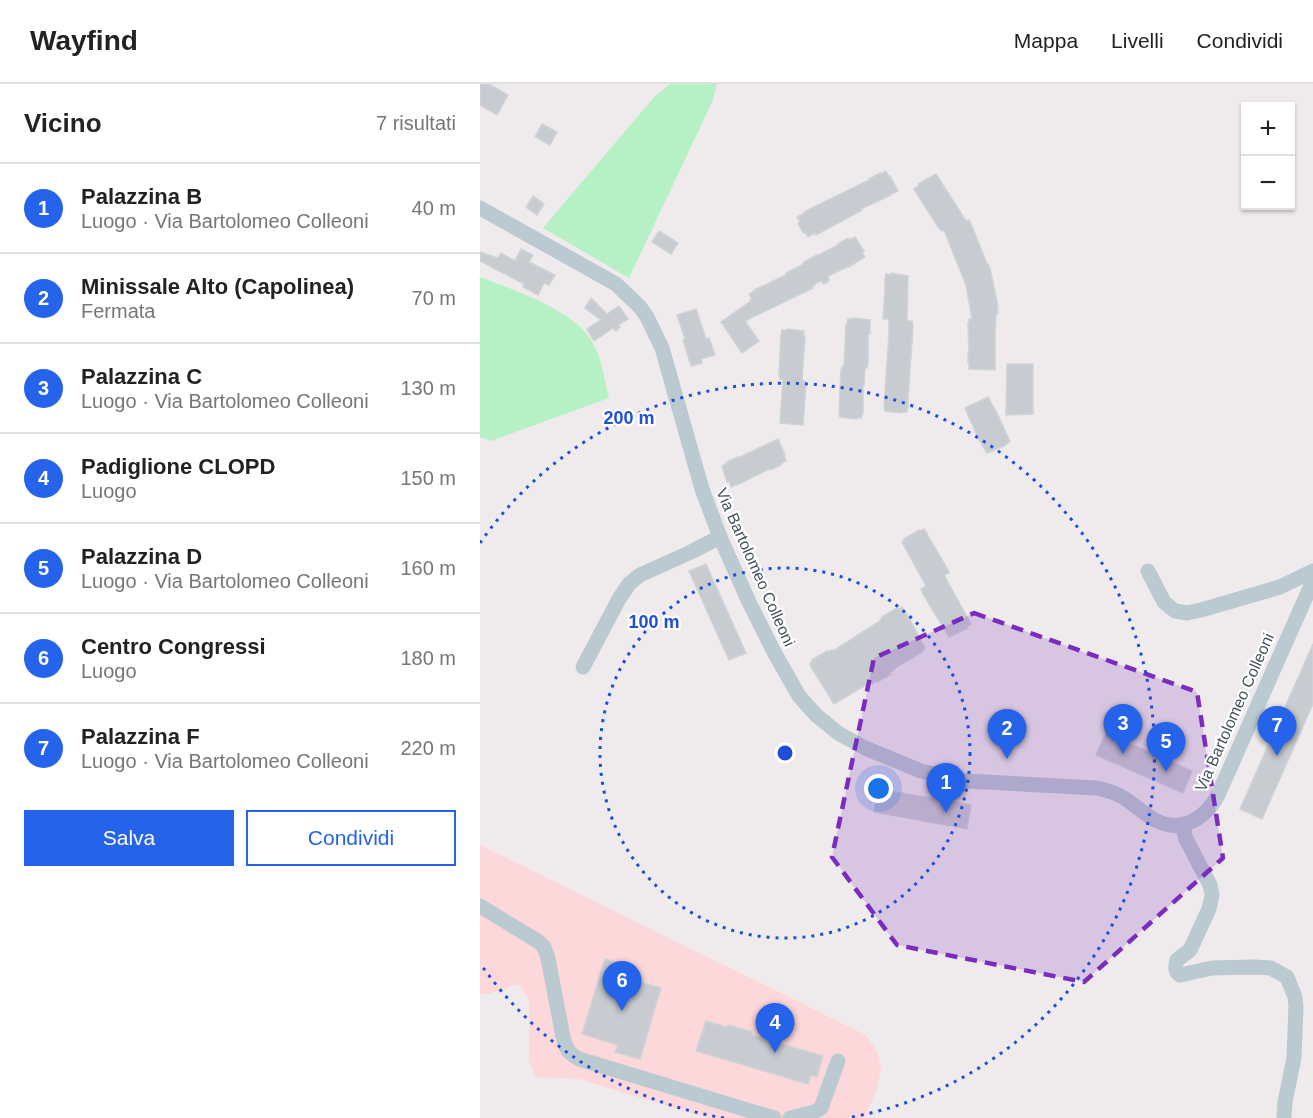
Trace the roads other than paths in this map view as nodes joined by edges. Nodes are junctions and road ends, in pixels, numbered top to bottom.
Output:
1 (480, 208) edge
2 (720, 537) junction
3 (1148, 571) dead end
4 (1313, 571) edge
5 (1313, 581) edge
6 (583, 667) dead end
7 (1182, 824) junction
8 (480, 906) edge
9 (838, 1061) dead end
10 (774, 1118) edge
11 (790, 1118) edge
12 (1284, 1118) edge

1 - 2 street, Via Bartolomeo Colleoni
2 - 6 street
2 - 7 street, Via Bartolomeo Colleoni
3 - 4 street
5 - 7 street, Via Bartolomeo Colleoni
7 - 12 street
8 - 10 street
9 - 11 street

